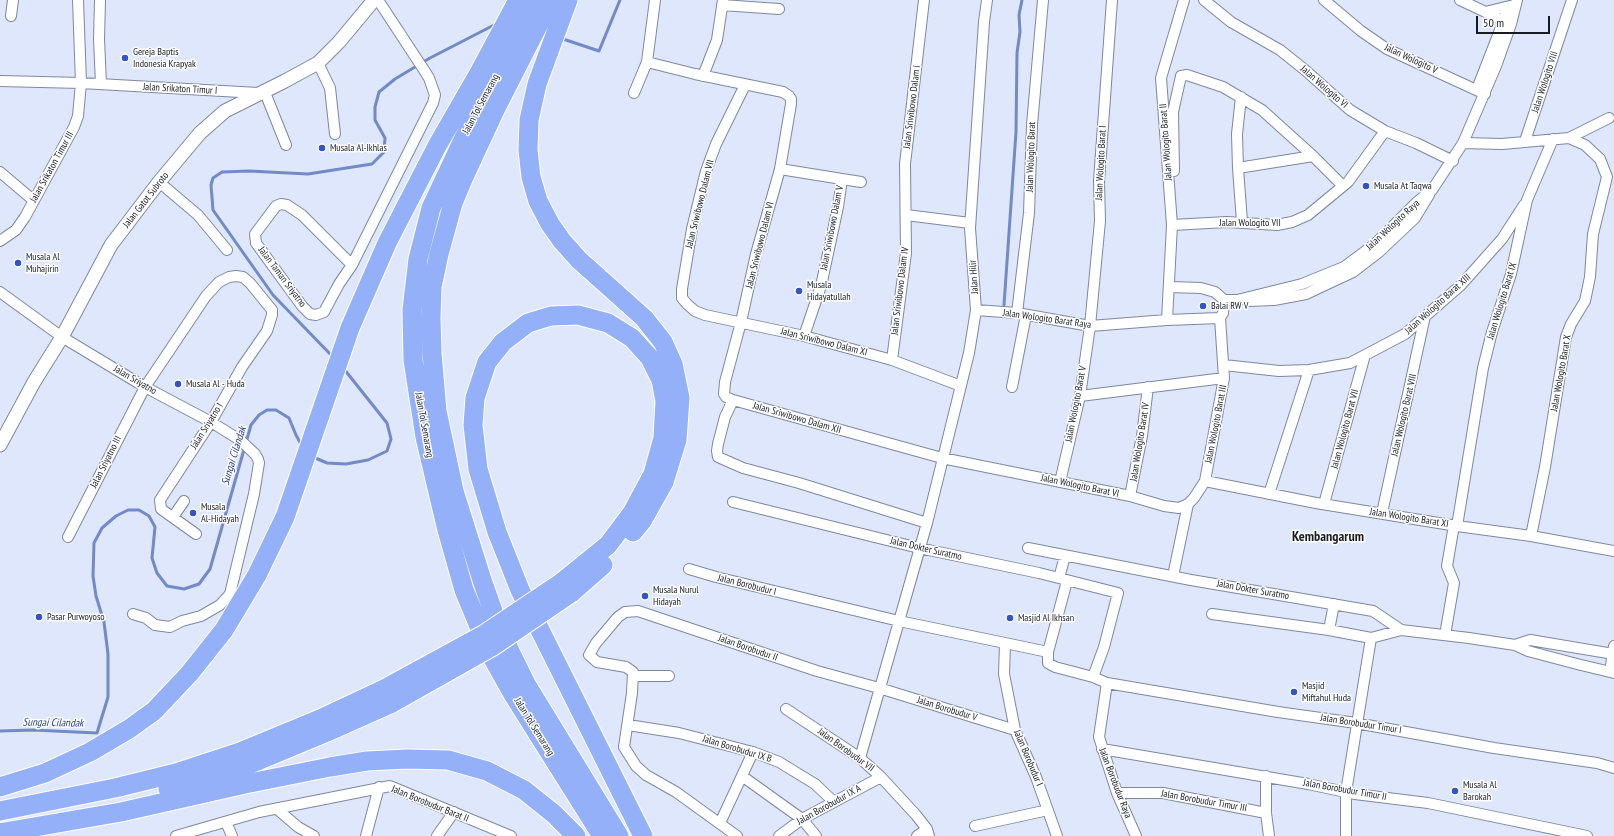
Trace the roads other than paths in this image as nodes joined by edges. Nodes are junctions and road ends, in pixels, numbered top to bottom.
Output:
1 (13, 0) edge
2 (78, 0) edge
3 (100, 0) edge
4 (362, 0) edge
5 (374, 0) edge
6 (378, 0) edge
7 (518, 0) edge
8 (655, 0) edge
9 (924, 0) edge
10 (987, 0) edge
11 (1043, 0) edge
12 (1112, 0) edge
13 (1184, 0) edge
14 (1204, 0) edge
15 (1324, 0) edge
16 (1460, 0) edge
17 (1572, 0) edge
18 (723, 2) edge
19 (553, 3) edge
20 (1514, 4) edge
21 (779, 9) dead end
22 (1485, 12) junction
23 (11, 16) dead end
24 (358, 18) junction
25 (1508, 23) junction
26 (647, 62) junction
27 (318, 63) junction
28 (508, 69) junction
29 (703, 76) junction
30 (0, 82) edge
31 (81, 83) junction
32 (101, 84) junction
33 (745, 84) junction
34 (261, 92) junction
35 (1481, 92) junction
36 (634, 93) dead end
37 (1241, 97) junction
38 (1609, 118) dead end
39 (1385, 131) junction
40 (335, 134) dead end
41 (1569, 138) junction
42 (1553, 139) junction
43 (1525, 141) junction
44 (1463, 143) junction
45 (286, 145) dead end
46 (1313, 156) junction
47 (1453, 161) junction
48 (1238, 168) junction
49 (780, 169) junction
50 (0, 172) edge
51 (842, 179) junction
52 (159, 182) junction
53 (861, 182) dead end
54 (1343, 186) junction
55 (33, 200) junction
56 (1527, 200) junction
57 (906, 215) junction
58 (970, 222) junction
59 (1242, 222) junction
60 (1172, 225) junction
61 (0, 241) edge
62 (227, 250) dead end
63 (352, 265) junction
64 (1169, 287) junction
65 (0, 292) edge
66 (1224, 300) junction
67 (687, 304) joint
68 (976, 310) junction
69 (1021, 314) junction
70 (1426, 316) junction
71 (1220, 318) junction
72 (1167, 320) junction
73 (741, 322) junction
74 (1090, 326) junction
75 (804, 336) junction
76 (62, 337) junction
77 (1365, 355) junction
78 (892, 360) junction
79 (1224, 365) junction
80 (1309, 370) junction
81 (1224, 378) junction
82 (145, 386) junction
83 (961, 386) junction
84 (1012, 387) dead end
85 (1148, 387) junction
86 (1080, 396) junction
87 (733, 400) junction
88 (211, 422) junction
89 (0, 445) edge
90 (942, 458) junction
91 (1205, 481) junction
92 (1060, 482) junction
93 (1269, 494) junction
94 (1130, 496) junction
95 (184, 501) dead end
96 (733, 502) dead end
97 (1188, 504) junction
98 (1324, 504) junction
99 (1382, 514) junction
100 (173, 517) junction
101 (926, 522) junction
102 (1455, 526) junction
103 (196, 534) dead end
104 (1531, 536) junction
105 (68, 537) dead end
106 (919, 548) junction
107 (1028, 548) dead end
108 (1614, 551) edge
109 (1065, 556) junction
110 (689, 569) dead end
111 (1173, 576) junction
112 (1063, 580) junction
113 (566, 588) junction
114 (1334, 604) junction
115 (132, 614) dead end
116 (1212, 614) dead end
117 (899, 621) junction
118 (1329, 630) junction
119 (1401, 630) junction
120 (1445, 635) junction
121 (1371, 638) junction
122 (1005, 643) junction
123 (1515, 645) junction
124 (1614, 651) edge
125 (1048, 652) junction
126 (1612, 672) edge
127 (634, 676) junction
128 (669, 676) dead end
129 (1093, 677) junction
130 (1107, 683) junction
131 (879, 688) junction
132 (786, 709) dead end
133 (1356, 722) junction
134 (628, 725) junction
135 (1015, 730) junction
136 (1102, 749) junction
137 (753, 752) junction
138 (860, 758) junction
139 (1614, 768) edge
140 (742, 776) junction
141 (1266, 776) junction
142 (881, 777) junction
143 (0, 787) edge
144 (379, 787) junction
145 (1117, 792) junction
146 (1346, 792) junction
147 (118, 800) junction
148 (834, 802) junction
149 (277, 809) junction
150 (1048, 810) junction
151 (0, 811) edge
152 (454, 812) junction
153 (1266, 813) junction
154 (802, 819) junction
155 (0, 822) edge
156 (226, 822) junction
157 (720, 823) junction
158 (975, 826) dead end
159 (0, 832) edge
160 (928, 833) edge
161 (176, 836) edge
162 (232, 836) edge
163 (314, 836) edge
164 (366, 836) edge
165 (436, 836) edge
166 (511, 836) edge
167 (576, 836) edge
168 (602, 836) edge
169 (619, 836) edge
170 (643, 836) edge
171 (736, 836) edge
172 (779, 836) edge
173 (816, 836) edge
174 (917, 836) edge
175 (1057, 836) edge
176 (1136, 836) edge
177 (1269, 836) edge
178 (1346, 836) edge
179 (1587, 836) edge

1 - 23 street
2 - 31 street
3 - 32 street
4 - 24 street, Jalan Gatot Subroto
5 - 24 street, Jalan Gatot Subroto
6 - 63 street, Jalan Taman Sriyatno
7 - 143 highway
8 - 26 street
9 - 57 street, Jalan Sriwibowo Dalam I
10 - 58 street, Jalan Hilir
11 - 69 street, Jalan Wologito Barat
12 - 74 street, Jalan Wologito Barat I
13 - 60 street, Jalan Wologito Barat II
14 - 39 street, Jalan Wologito VI
15 - 35 street, Jalan Wologito V
16 - 22 street
17 - 43 street, Jalan Wologito VIII
18 - 21 street
18 - 29 street
19 - 28 highway, Jalan Tol Semarang
19 - 113 highway
20 - 22 street
20 - 25 street
22 - 25 street
24 - 27 street, Jalan Gatot Subroto
25 - 35 street
26 - 29 street
26 - 36 street
27 - 34 street, Jalan Gatot Subroto
27 - 40 street
28 - 168 highway, Jalan Tol Semarang
28 - 169 highway, Jalan Tol Semarang
29 - 33 street
30 - 31 street, Jalan Srikaton Timur I
31 - 32 street, Jalan Srikaton Timur I
31 - 55 street, Jalan Srikaton Timur III
32 - 34 street, Jalan Srikaton Timur I
33 - 49 street, Jalan Sriwibowo Dalam VI
33 - 67 street, Jalan Sriwibowo Dalam VII
34 - 45 street
34 - 52 street, Jalan Gatot Subroto
35 - 44 street
37 - 46 street
37 - 48 street
37 - 60 street
38 - 41 street
39 - 47 street, Jalan Wologito VI
39 - 54 street, Jalan Wologito VII
41 - 42 street
41 - 104 street, Jalan Wologito Barat X
42 - 43 street
42 - 56 street, Jalan Wologito Barat IX
43 - 44 street
44 - 47 street
46 - 48 street
46 - 54 street
47 - 66 street
48 - 59 street
49 - 51 street, Jalan Sriwibowo Dalam V
49 - 73 street, Jalan Sriwibowo Dalam VI
50 - 55 street
51 - 53 street
51 - 75 street, Jalan Sriwibowo Dalam V
52 - 62 street
52 - 76 street, Jalan Gatot Subroto
54 - 59 street, Jalan Wologito VII
55 - 61 street, Jalan Srikaton Timur III
56 - 70 street, Jalan Wologito Barat XIII
56 - 102 street, Jalan Wologito Barat IX
57 - 58 street
57 - 78 street, Jalan Sriwibowo Dalam IV
58 - 68 street, Jalan Hilir
59 - 60 street, Jalan Wologito VII
60 - 64 street, Jalan Wologito Barat II
63 - 63 street, Jalan Taman Sriyatno
64 - 66 street
64 - 72 street, Jalan Wologito Barat II
65 - 76 street
66 - 71 street, Jalan Wologito Barat III
67 - 73 street, Jalan Sriwibowo Dalam XI
68 - 69 street, Jalan Wologito Barat Raya
68 - 83 street, Jalan Hilir
69 - 74 street, Jalan Wologito Barat Raya
69 - 84 street, Jalan Wologito Barat
70 - 77 street, Jalan Wologito Barat XIII
70 - 99 street, Jalan Wologito Barat VIII
71 - 72 street, Jalan Wologito Barat Raya
71 - 79 street, Jalan Wologito Barat III
72 - 74 street, Jalan Wologito Barat Raya
73 - 75 street, Jalan Sriwibowo Dalam XI
73 - 87 street
74 - 86 street, Jalan Wologito Barat V
75 - 78 street, Jalan Sriwibowo Dalam XI
76 - 82 street, Jalan Sriyatno
76 - 89 street, Jalan Gatot Subroto
77 - 80 street, Jalan Wologito Barat XIII
77 - 98 street, Jalan Wologito Barat VII
78 - 83 street, Jalan Sriwibowo Dalam XI
79 - 80 street, Jalan Wologito Barat XIII
79 - 81 street, Jalan Wologito Barat III
80 - 93 street
81 - 85 street, Jalan Wologito Barat IV
81 - 91 street, Jalan Wologito Barat III
82 - 88 street, Jalan Sriyatno
82 - 88 street, Jalan Sriyatno I
82 - 105 street, Jalan Sriyatno III
83 - 90 street, Jalan Hilir
85 - 86 street, Jalan Wologito Barat IV
85 - 94 street, Jalan Wologito Barat IV
86 - 92 street, Jalan Wologito Barat V
87 - 90 street, Jalan Sriwibowo Dalam XII
87 - 101 street
88 - 100 street, Jalan Sriyatno I
88 - 115 street, Jalan Sriyatno
90 - 92 street, Jalan Wologito Barat VI
90 - 101 street, Jalan Hilir
91 - 93 street, Jalan Wologito Barat XI
91 - 97 street
92 - 94 street, Jalan Wologito Barat VI
93 - 98 street, Jalan Wologito Barat XI
94 - 97 street, Jalan Wologito Barat VI
95 - 100 street
96 - 106 street, Jalan Dokter Suratmo
97 - 111 street
98 - 99 street, Jalan Wologito Barat XI
99 - 102 street, Jalan Wologito Barat XI
100 - 103 street, Jalan Sriyatno I
101 - 106 street, Jalan Hilir
102 - 104 street, Jalan Wologito Barat XI
102 - 120 street, Jalan Wologito Barat IX
104 - 108 street, Jalan Wologito Barat XI
106 - 112 street, Jalan Dokter Suratmo
106 - 117 street
107 - 109 street, Jalan Dokter Suratmo
109 - 111 street, Jalan Dokter Suratmo
109 - 112 street
110 - 117 street, Jalan Borobudur I
111 - 114 street, Jalan Dokter Suratmo
112 - 125 street
112 - 129 street, Jalan Dokter Suratmo
113 - 147 highway, bridge
113 - 170 highway
114 - 118 street
114 - 119 street, Jalan Dokter Suratmo
116 - 118 street, Jalan Dokter Suratmo
117 - 122 street, Jalan Borobudur I
117 - 131 street
118 - 121 street, Jalan Dokter Suratmo
119 - 120 street, Jalan Dokter Suratmo
119 - 121 street, Jalan Dokter Suratmo
120 - 123 street, Jalan Dokter Suratmo
121 - 133 street
122 - 125 street
122 - 135 street, Jalan Borobudur I
123 - 124 street, Jalan Dokter Suratmo
123 - 126 street, Jalan Dokter Suratmo
124 - 126 street
125 - 129 street, Jalan Borobudur Timur I
127 - 128 street
127 - 131 street, Jalan Borobudur II
127 - 134 street
129 - 130 street, Jalan Borobudur Timur I
130 - 133 street, Jalan Borobudur Timur I
130 - 136 street, Jalan Borobudur Raya
131 - 135 street, Jalan Borobudur V
131 - 138 street
132 - 138 street, Jalan Borobudur VII
133 - 139 street, Jalan Borobudur Timur I
133 - 146 street
134 - 137 street, Jalan Borobudur IX B
134 - 157 street
135 - 150 street, Jalan Borobudur I
136 - 141 street, Jalan Borobudur Timur II
136 - 145 street, Jalan Borobudur Raya
137 - 140 street
137 - 148 street, Jalan Borobudur IX B
138 - 142 street, Jalan Borobudur VII
140 - 154 street
140 - 157 street
141 - 146 street, Jalan Borobudur Timur II
141 - 153 street
142 - 148 street, Jalan Borobudur IX A
142 - 160 street, Jalan Borobudur VII
144 - 149 street, Jalan Borobudur Barat II
144 - 152 street, Jalan Borobudur Barat II
144 - 164 street
145 - 153 street, Jalan Borobudur Timur III
145 - 176 street, Jalan Borobudur Raya
146 - 178 street
146 - 179 street, Jalan Borobudur Timur II
147 - 151 highway
147 - 155 highway
147 - 159 highway
147 - 167 highway
148 - 154 street, Jalan Borobudur IX A
149 - 156 street, Jalan Borobudur Barat II
149 - 163 street
150 - 158 street
150 - 175 street, Jalan Borobudur I
152 - 165 street
152 - 166 street, Jalan Borobudur Barat II
153 - 177 street
154 - 172 street, Jalan Borobudur IX A
154 - 173 street
156 - 161 street, Jalan Borobudur Barat II
156 - 162 street
157 - 171 street
160 - 174 street

